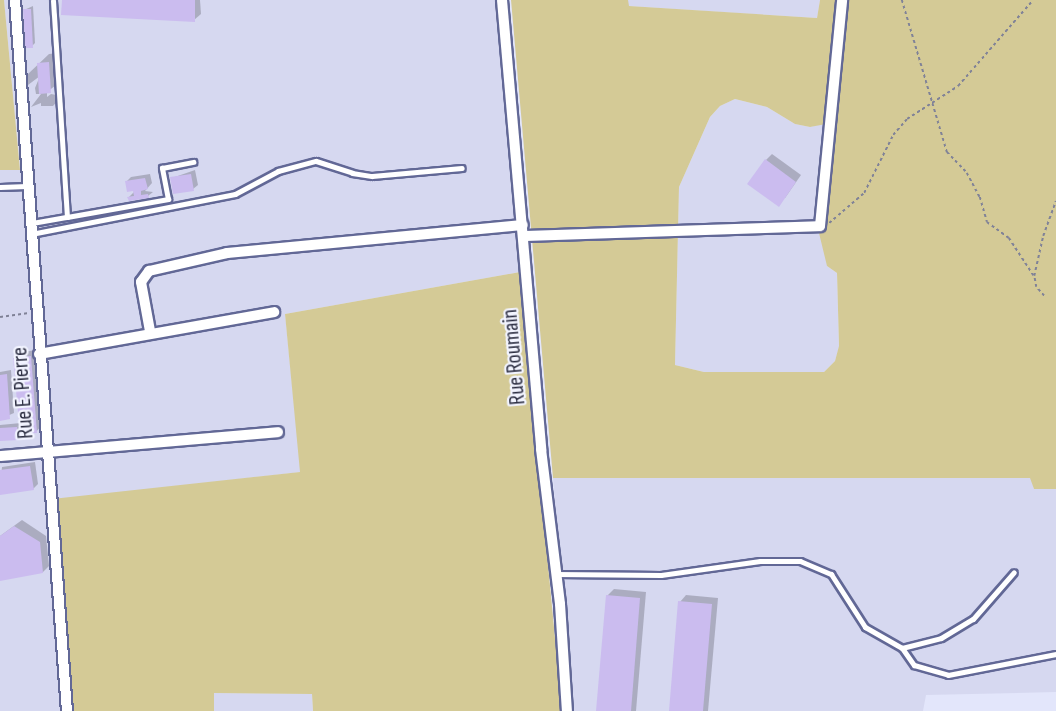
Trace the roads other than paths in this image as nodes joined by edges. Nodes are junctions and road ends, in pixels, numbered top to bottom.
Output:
1 (15, 0) edge
2 (53, 0) edge
3 (502, 0) edge
4 (842, 0) edge
5 (193, 162) dead end
6 (462, 168) dead end
7 (27, 186) junction
8 (0, 187) edge
9 (67, 217) junction
10 (31, 229) junction
11 (523, 231) junction
12 (274, 312) dead end
13 (150, 332) junction
14 (39, 354) junction
15 (278, 432) dead end
16 (47, 451) junction
17 (0, 456) edge
18 (1014, 572) dead end
19 (555, 574) junction
20 (902, 648) junction
21 (1056, 654) edge
22 (67, 711) edge
23 (567, 711) edge

1 - 7 street, Rue E. Pierre
2 - 9 lane
3 - 11 street, Rue Roumain
4 - 11 street
5 - 9 lane
6 - 10 lane
7 - 8 lane
7 - 10 street, Rue E. Pierre
9 - 10 lane
10 - 14 street, Rue E. Pierre
11 - 13 street
11 - 19 street, Rue Roumain
12 - 13 street
13 - 14 street
14 - 16 street, Rue E. Pierre
15 - 16 street
16 - 17 street
16 - 22 street, Rue E. Pierre
18 - 20 lane
19 - 20 lane
19 - 23 street, Rue Roumain
20 - 21 lane

